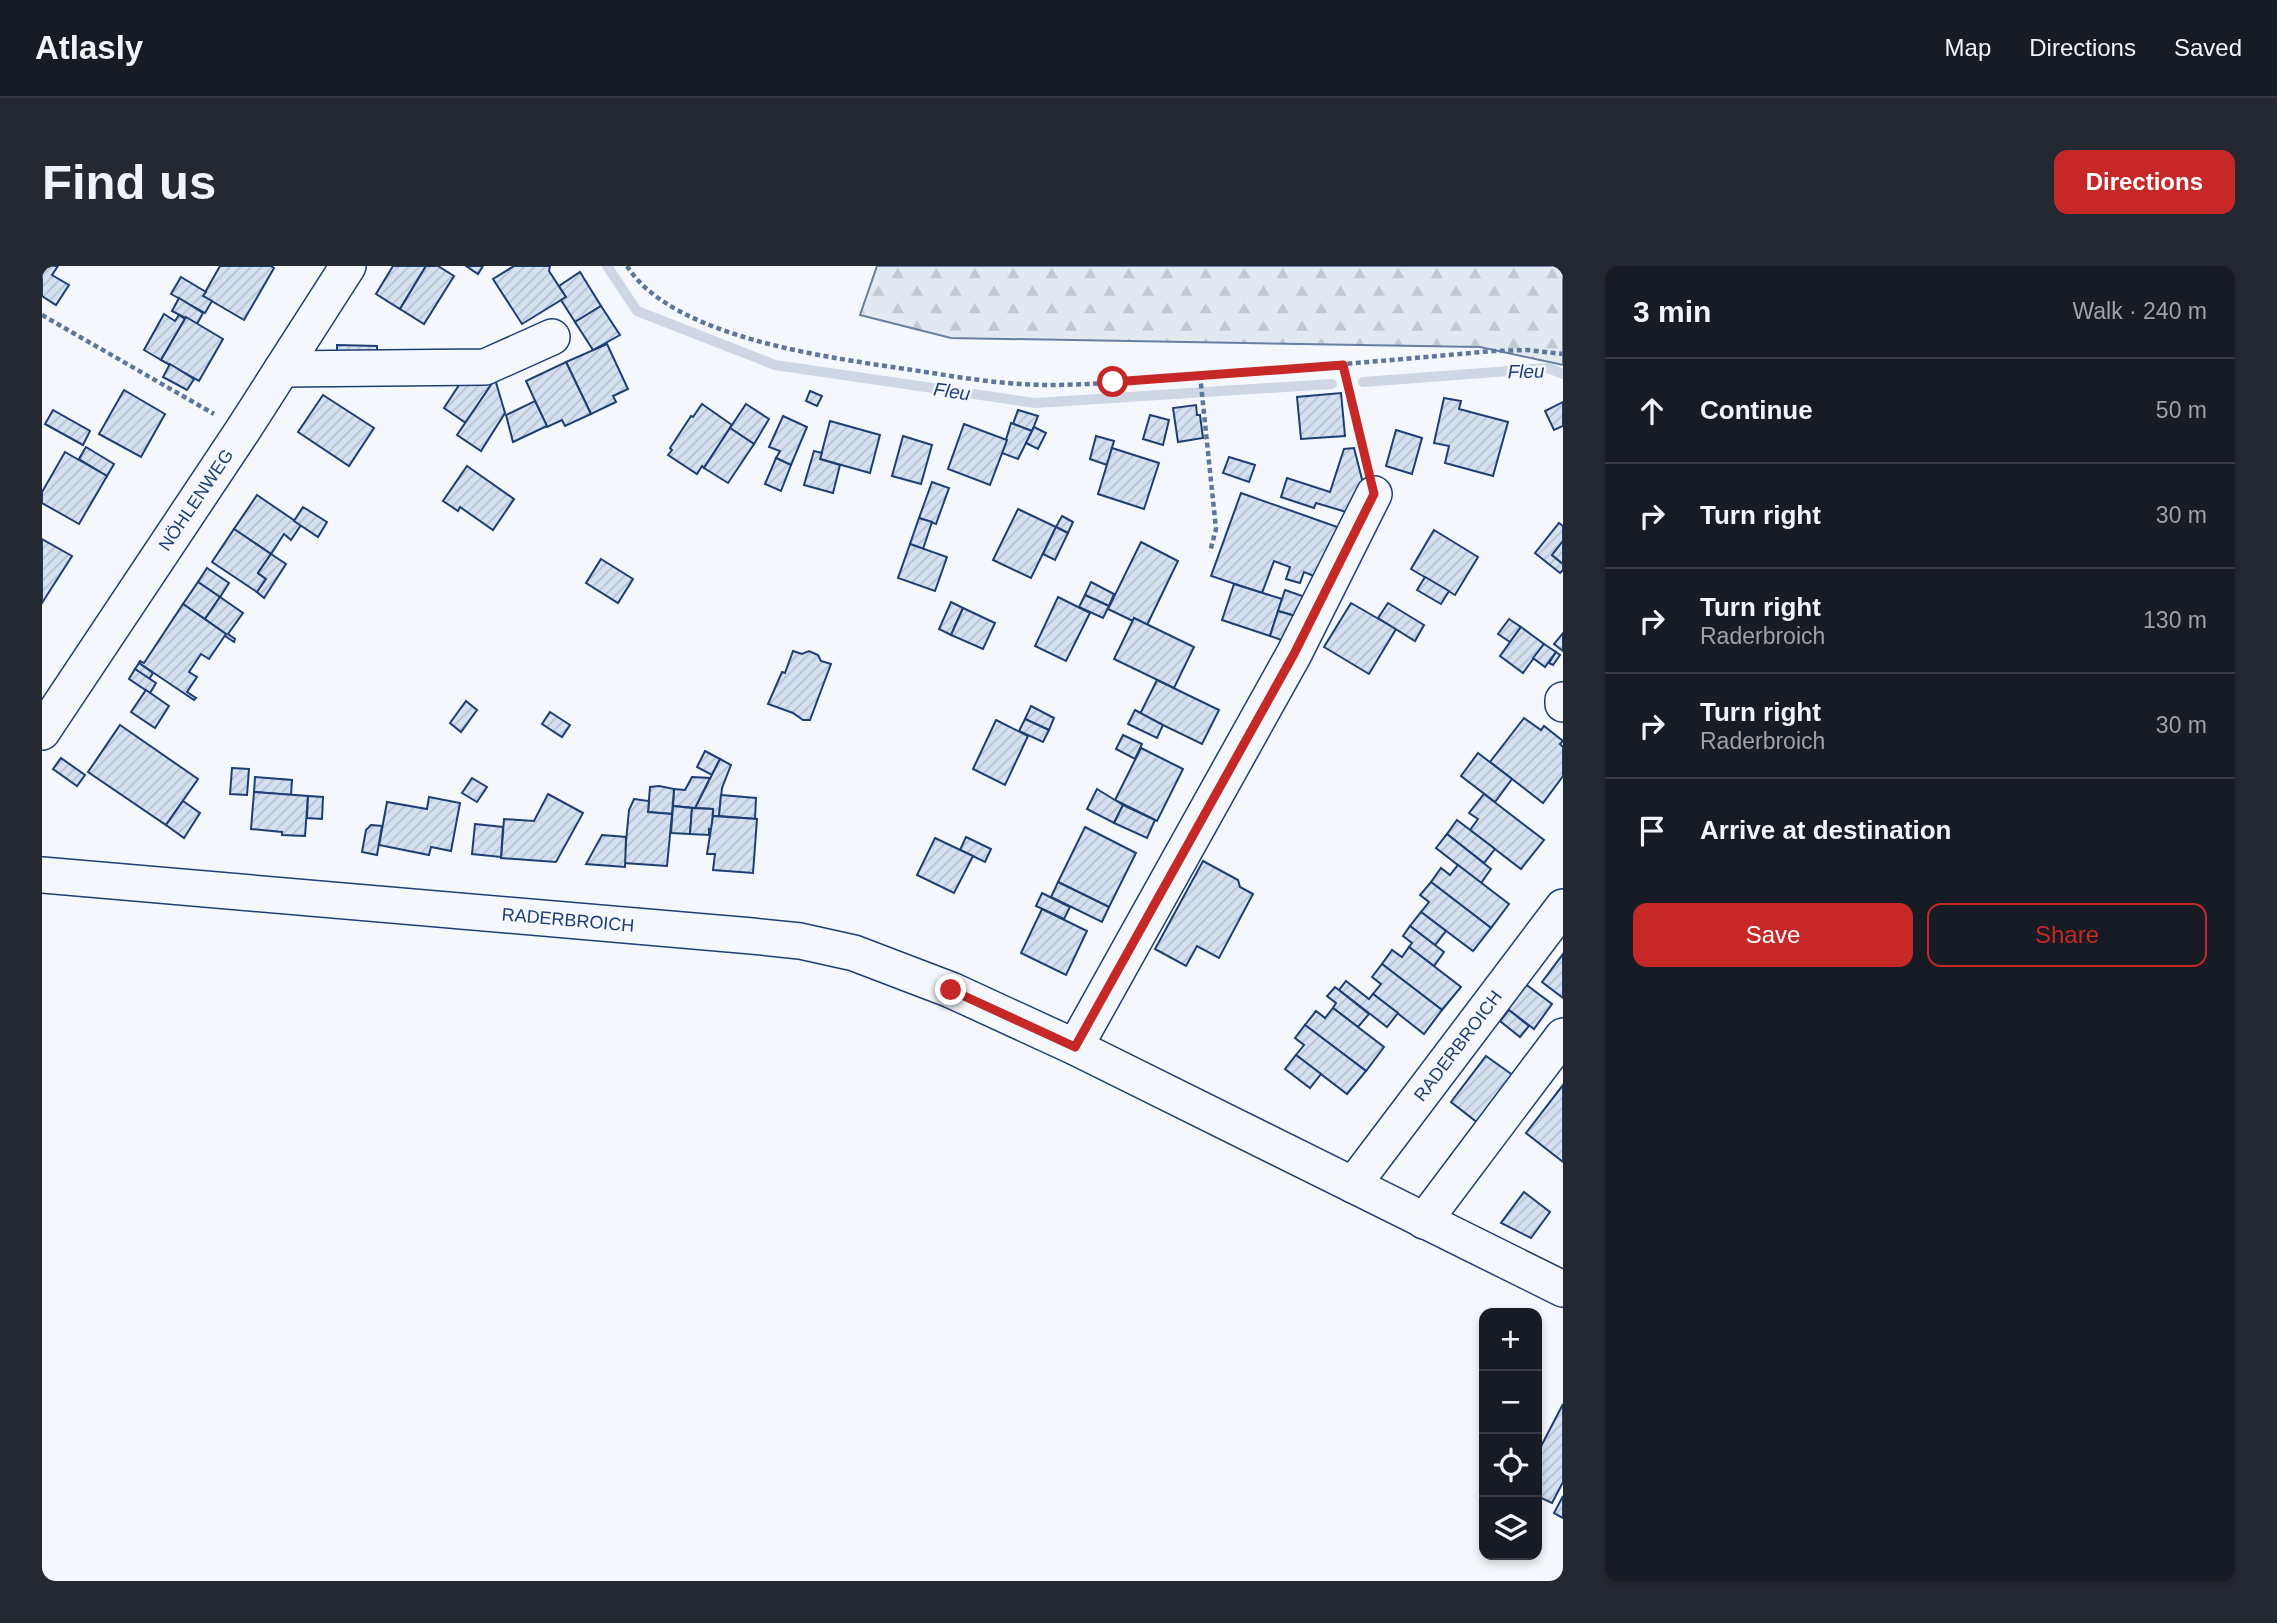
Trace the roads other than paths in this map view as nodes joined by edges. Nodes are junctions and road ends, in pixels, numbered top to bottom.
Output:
1 (348, 266) edge
2 (552, 337) dead end
3 (282, 369) junction
4 (1374, 494) road end
5 (42, 732) edge
6 (42, 875) edge
7 (1563, 907) edge
8 (1563, 1036) edge
9 (1075, 1047) junction
10 (1353, 1185) junction
11 (1424, 1221) junction
12 (1563, 1289) edge

1 - 3 street, NÖHLENWEG
2 - 3 street
3 - 5 street, NÖHLENWEG
4 - 9 street
6 - 9 street, RADERBROICH
7 - 10 street, RADERBROICH
8 - 11 street
9 - 10 street, RADERBROICH
10 - 11 street, RADERBROICH
11 - 12 street, RADERBROICH

